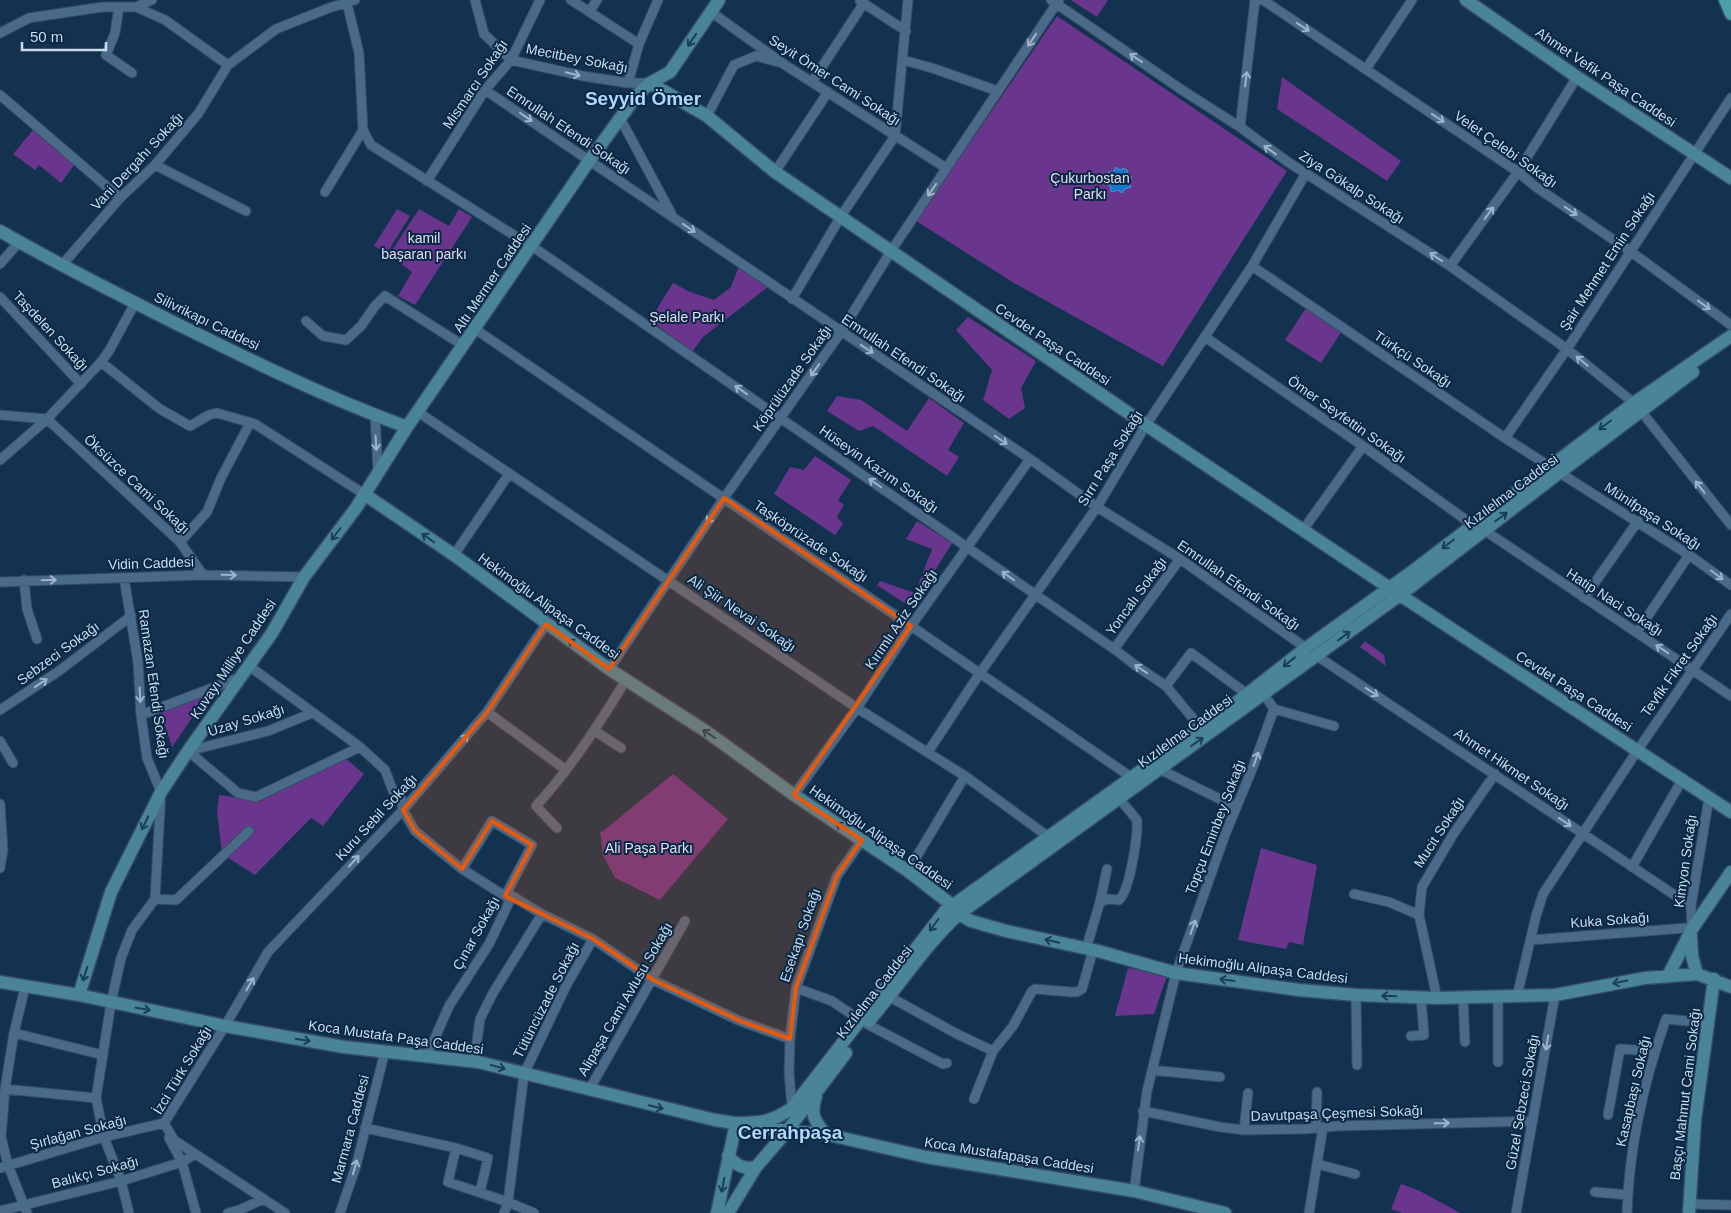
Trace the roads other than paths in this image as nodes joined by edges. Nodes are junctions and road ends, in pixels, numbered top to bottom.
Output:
1 (99, 0) edge
2 (152, 0) edge
3 (475, 0) edge
4 (540, 0) edge
5 (571, 0) edge
6 (597, 0) edge
7 (658, 0) edge
8 (719, 0) edge
9 (908, 0) edge
10 (1257, 0) edge
11 (1263, 0) edge
12 (1412, 0) edge
13 (1466, 0) edge
14 (1726, 0) edge
15 (1056, 1) edge
16 (351, 2) edge
17 (861, 2) edge
18 (327, 4) edge
19 (108, 7) junction
20 (119, 7) junction
21 (136, 8) junction
22 (589, 12) junction
23 (710, 12) junction
24 (1731, 14) edge
25 (906, 31) junction
26 (0, 33) edge
27 (639, 44) junction
28 (511, 60) junction
29 (903, 60) junction
30 (228, 64) junction
31 (785, 64) junction
32 (1366, 70) junction
33 (132, 73) dead end
34 (1577, 77) junction
35 (812, 82) junction
36 (628, 83) junction
37 (650, 83) junction
38 (485, 90) junction
39 (998, 91) junction
40 (828, 92) junction
41 (0, 95) edge
42 (1731, 98) edge
43 (707, 116) junction
44 (620, 118) junction
45 (1240, 128) junction
46 (363, 130) junction
47 (895, 136) junction
48 (1694, 154) junction
49 (589, 161) junction
50 (155, 164) junction
51 (946, 168) junction
52 (775, 172) junction
53 (1518, 172) junction
54 (1306, 173) junction
55 (1731, 178) edge
56 (427, 181) junction
57 (325, 192) dead end
58 (120, 198) junction
59 (246, 210) dead end
60 (841, 216) junction
61 (673, 218) junction
62 (0, 231) edge
63 (19, 242) junction
64 (532, 246) junction
65 (891, 251) junction
66 (1630, 251) junction
67 (0, 264) edge
68 (62, 265) junction
69 (1252, 266) junction
70 (1450, 266) junction
71 (0, 297) edge
72 (792, 299) junction
73 (135, 303) junction
74 (306, 321) dead end
75 (1731, 325) edge
76 (475, 329) junction
77 (841, 332) junction
78 (1731, 336) edge
79 (1205, 337) junction
80 (1731, 344) edge
81 (464, 346) junction
82 (1567, 349) junction
83 (101, 362) junction
84 (81, 384) junction
85 (1637, 407) junction
86 (418, 412) junction
87 (0, 415) edge
88 (375, 415) junction
89 (781, 418) junction
90 (47, 419) junction
91 (250, 423) junction
92 (1146, 425) junction
93 (407, 427) junction
94 (1505, 438) junction
95 (1363, 446) junction
96 (1030, 459) junction
97 (0, 460) edge
98 (1554, 470) junction
99 (378, 472) junction
100 (509, 474) junction
101 (364, 494) junction
102 (724, 498) junction
103 (1096, 507) junction
104 (1638, 521) junction
105 (1731, 525) edge
106 (1478, 528) junction
107 (1303, 530) junction
108 (180, 542) junction
109 (968, 548) junction
110 (454, 555) junction
111 (1690, 555) junction
112 (1180, 559) junction
113 (203, 575) junction
114 (304, 576) junction
115 (124, 578) junction
116 (24, 580) junction
117 (669, 580) junction
118 (0, 582) edge
119 (1731, 585) edge
120 (1394, 592) junction
121 (1035, 595) junction
122 (1584, 598) junction
123 (1731, 614) edge
124 (132, 616) junction
125 (546, 624) junction
126 (911, 626) junction
127 (1637, 632) junction
128 (38, 639) dead end
129 (1306, 648) junction
130 (1114, 649) junction
131 (1317, 656) junction
132 (249, 666) junction
133 (609, 669) junction
134 (1692, 669) junction
135 (980, 673) junction
136 (241, 677) junction
137 (626, 680) junction
138 (1166, 686) junction
139 (1263, 693) junction
140 (1247, 694) junction
141 (1731, 696) edge
142 (857, 708) junction
143 (1274, 709) junction
144 (0, 710) edge
145 (487, 712) junction
146 (312, 713) junction
147 (141, 715) junction
148 (1334, 726) dead end
149 (1200, 727) junction
150 (594, 731) junction
151 (0, 741) edge
152 (360, 747) junction
153 (621, 748) dead end
154 (1637, 750) junction
155 (188, 751) junction
156 (928, 752) junction
157 (13, 763) dead end
158 (1158, 769) junction
159 (566, 770) junction
160 (1495, 774) junction
161 (965, 776) junction
162 (1131, 777) junction
163 (1682, 780) junction
164 (160, 792) junction
165 (794, 795) junction
166 (1118, 797) junction
167 (1709, 798) junction
168 (0, 804) edge
169 (1236, 807) junction
170 (402, 810) junction
171 (1731, 812) edge
172 (557, 828) dead end
173 (249, 831) dead end
174 (1582, 834) junction
175 (1050, 838) junction
176 (862, 840) junction
177 (2, 850) edge
178 (1632, 867) junction
179 (0, 868) edge
180 (462, 869) junction
181 (1107, 869) dead end
182 (908, 871) junction
183 (1731, 872) edge
184 (1354, 894) dead end
185 (509, 896) junction
186 (155, 900) junction
187 (1100, 902) junction
188 (1691, 906) junction
189 (956, 910) junction
190 (542, 914) junction
191 (1419, 915) junction
192 (685, 921) dead end
193 (1692, 929) junction
194 (593, 939) junction
195 (1531, 940) junction
196 (1090, 950) junction
197 (1176, 973) junction
198 (1698, 974) junction
199 (1668, 976) junction
200 (1714, 979) junction
201 (653, 980) junction
202 (0, 982) edge
203 (25, 987) junction
204 (1731, 987) edge
205 (796, 988) junction
206 (79, 995) junction
207 (1356, 995) junction
208 (1555, 995) junction
209 (1463, 996) junction
210 (1517, 996) junction
211 (890, 997) junction
212 (1498, 997) junction
213 (1420, 998) junction
214 (1437, 998) junction
215 (110, 1003) junction
216 (863, 1022) junction
217 (1708, 1023) junction
218 (225, 1026) junction
219 (14, 1033) junction
220 (1411, 1036) dead end
221 (790, 1040) junction
222 (1465, 1042) dead end
223 (385, 1051) junction
224 (993, 1051) junction
225 (1655, 1051) junction
226 (103, 1055) junction
227 (427, 1056) junction
228 (474, 1062) junction
229 (1498, 1062) dead end
230 (947, 1063) dead end
231 (1357, 1065) dead end
232 (1152, 1070) junction
233 (524, 1074) junction
234 (1220, 1077) dead end
235 (5, 1089) junction
236 (589, 1090) junction
237 (817, 1091) junction
238 (1318, 1092) dead end
239 (1248, 1093) dead end
240 (96, 1098) junction
241 (974, 1100) dead end
242 (792, 1108) junction
243 (1143, 1111) junction
244 (1608, 1115) dead end
245 (1533, 1121) junction
246 (164, 1123) junction
247 (736, 1123) junction
248 (1320, 1127) junction
249 (365, 1128) junction
250 (1244, 1130) junction
251 (787, 1131) junction
252 (825, 1134) junction
253 (104, 1137) junction
254 (456, 1148) junction
255 (195, 1154) junction
256 (728, 1156) junction
257 (182, 1162) junction
258 (1317, 1164) junction
259 (4, 1167) edge
260 (756, 1167) junction
261 (1354, 1174) dead end
262 (121, 1182) junction
263 (1134, 1191) junction
264 (480, 1192) junction
265 (1595, 1192) dead end
266 (1628, 1194) junction
267 (264, 1199) junction
268 (508, 1202) junction
269 (1731, 1205) edge
270 (26, 1209) edge
271 (1688, 1209) edge
272 (0, 1211) edge
273 (239, 1212) edge
274 (129, 1213) edge
275 (196, 1213) edge
276 (228, 1213) edge
277 (285, 1213) edge
278 (340, 1213) edge
279 (504, 1213) edge
280 (534, 1213) edge
281 (717, 1213) edge
282 (728, 1213) edge
283 (1225, 1213) edge
284 (1309, 1213) edge
285 (1516, 1213) edge
286 (1627, 1213) edge

1 - 19 street
2 - 21 street
3 - 28 street, Meсitbey Sokağı
4 - 28 street, Mismarcı Sokağı
5 - 22 street
6 - 22 street
7 - 27 street
8 - 23 street
9 - 25 street
10 - 11 street
45 -> 10 street
11 -> 32 street, Velet Çelebi Sokağı
12 - 32 street
13 - 34 street, Ahmet Vefik Paşa Caddesi
14 - 24 main road
15 -> 39 street, Köprülüzade Sokağı
45 -> 15 street, Ziya Gökalp Sokağı
16 - 18 street, Vani Dergahı Sokağı
16 - 46 street
17 - 25 street
17 - 35 street
18 - 30 street, Vani Dergahı Sokağı
19 - 20 street
19 - 26 street
20 - 21 street
20 - 33 street
21 - 30 street
22 - 27 street
23 - 31 street, Seyit Ömer Cami Sokağı
23 -> 37 street
25 - 29 street
27 - 36 street
28 -> 36 street, Meсitbey Sokağı
28 - 38 street, Mismarcı Sokağı
29 - 39 street
29 - 47 street
30 - 50 street, Vani Dergahı Sokağı
31 - 35 street, Seyit Ömer Cami Sokağı
31 - 43 street
32 -> 53 street, Velet Çelebi Sokağı
34 - 48 street, Ahmet Vefik Paşa Caddesi
34 - 53 street
35 - 40 street, Seyit Ömer Cami Sokağı
36 - 37 street, Meсitbey Sokağı
37 - 43 street, Cevdet Paşa Caddesi
37 - 44 street, Altı Mermer Caddesi
38 -> 49 street, Emrullah Efendi Sokağı
38 - 56 street, Mismarcı Sokağı
39 - 51 street, Köprülüzade Sokağı
40 - 47 street, Seyit Ömer Cami Sokağı
40 - 52 street
41 - 58 street
42 - 48 street, Şair Mehmet Emin Sokağı
43 - 52 street, Cevdet Paşa Caddesi
44 - 49 street, Altı Mermer Caddesi
44 - 61 street
54 -> 45 street, Ziya Gökalp Sokağı
46 - 56 street, Hüseyin Kazım Sokağı
46 - 57 street
47 - 51 street, Seyit Ömer Cami Sokağı
47 - 60 street
48 - 55 street, Ahmet Vefik Paşa Caddesi
48 - 66 street, Şair Mehmet Emin Sokağı
49 - 61 street, Emrullah Efendi Sokağı
49 - 64 street, Altı Mermer Caddesi
50 - 58 street, Vani Dergahı Sokağı
50 - 59 street
51 -> 65 street, Köprülüzade Sokağı
52 - 60 street, Cevdet Paşa Caddesi
53 -> 66 street, Velet Çelebi Sokağı
70 -> 53 street
54 - 69 street, Sırrı Paşa Sokağı
70 -> 54 street, Ziya Gökalp Sokağı
56 - 64 street, Hüseyin Kazım Sokağı
58 - 68 street, Vani Dergahı Sokağı
60 - 65 street, Cevdet Paşa Caddesi
60 - 72 street
61 -> 72 street, Emrullah Efendi Sokağı
62 - 63 street, Silivrikapı Caddesi
63 - 67 street
63 - 68 street, Silivrikapı Caddesi
64 - 76 street, Altı Mermer Caddesi
89 -> 64 street, Hüseyin Kazım Sokağı
65 - 77 street, Köprülüzade Sokağı
65 - 92 street, Cevdet Paşa Caddesi
66 -> 75 street, Velet Çelebi Sokağı
66 - 82 street, Şair Mehmet Emin Sokağı
68 - 73 street, Silivrikapı Caddesi
69 - 79 street, Sırrı Paşa Sokağı
69 - 94 street, Türkçü Sokağı
70 - 82 street, Ziya Gökalp Sokağı
71 - 84 street, Taşdelen Sokağı
72 - 77 street, Emrullah Efendi Sokağı
73 - 83 street
73 - 88 street, Silivrikapı Caddesi
74 - 81 street
76 - 81 street, Altı Mermer Caddesi
76 - 102 street, Taşköprüzade Sokağı
77 -> 89 street, Köprülüzade Sokağı
77 -> 96 street, Emrullah Efendi Sokağı
78 - 85 street, Kızılelma Caddesi
79 - 92 street, Sırrı Paşa Sokağı
79 - 95 street, Ömer Seyfettin Sokağı
80 - 85 street, Kızılelma Caddesi
81 - 86 street, Altı Mermer Caddesi
85 -> 82 street, Ziya Gökalp Sokağı
82 - 94 street, Şair Mehmet Emin Sokağı
83 - 84 street
83 - 91 street
84 - 90 street
85 - 98 street, Kızılelma Caddesi
105 -> 85 street, Ziya Gökalp Sokağı
86 - 93 street, Altı Mermer Caddesi
86 - 100 street, Ali Şiir Nevai Sokağı
87 - 90 street
88 - 93 street, Silivrikapı Caddesi
88 -> 99 street
89 - 102 street, Köprülüzade Sokağı
109 -> 89 street, Hüseyin Kazım Sokağı
90 - 97 street
90 - 108 street, Öksüzce Cami Sokağı
91 - 101 street
91 - 108 street
92 - 103 street, Sırrı Paşa Sokağı
92 - 107 street, Cevdet Paşa Caddesi
93 - 99 street, Altı Mermer Caddesi
94 - 98 street, Türkçü Sokağı
95 - 106 street, Ömer Seyfettin Sokağı
95 - 107 street
96 - 103 street, Emrullah Efendi Sokağı
96 - 109 street, Kırımlı Aziz Sokağı
98 - 104 street, Münifpaşa Sokağı
98 - 106 street, Kızılelma Caddesi
99 - 101 street, Altı Mermer Caddesi
100 - 110 street
100 - 117 street, Ali Şiir Nevai Sokağı
110 -> 101 street, Hekimoğlu Alipaşa Caddesi
101 -> 114 street, Kuvayı Milliye Caddesi
102 -> 117 street, Köprülüzade Sokağı
102 - 126 street, Taşköprüzade Sokağı
103 - 112 street, Emrullah Efendi Sokağı
103 - 121 street, Sırrı Paşa Sokağı
104 - 111 street, Münifpaşa Sokağı
104 - 122 street
106 - 120 street, Kızılelma Caddesi
106 - 122 street, Hatip Naci Sokağı
107 - 120 street, Cevdet Paşa Caddesi
108 - 113 street, Öksüzce Cami Sokağı
121 -> 109 street, Hüseyin Kazım Sokağı
109 - 126 street, Kırımlı Aziz Sokağı
110 - 125 street, Hekimoğlu Alipaşa Caddesi
111 -> 119 street, Münifpaşa Sokağı
111 - 127 street
112 - 129 street, Emrullah Efendi Sokağı
112 - 130 street, Yoncalı Sokağı
113 -> 114 street, Vidin Caddesi
113 - 115 street, Vidin Caddesi
114 - 132 street, Kuvayı Milliye Caddesi
116 -> 115 street, Vidin Caddesi
115 - 124 street, Ramazan Efendi Sokağı
116 - 118 street, Vidin Caddesi
116 - 128 street
117 - 133 street, Köprülüzade Sokağı
117 - 142 street, Ali Şiir Nevai Sokağı
120 - 129 street, Kızılelma Caddesi
131 -> 120 street, Kızılelma Caddesi
120 - 154 street, Cevdet Paşa Caddesi
121 - 130 street, Hüseyin Kazım Sokağı
121 - 135 street, Sırrı Paşa Sokağı
122 - 127 street, Hatip Naci Sokağı
123 - 134 street, Tevfik Fikret Sokağı
144 -> 124 street, Sebzeci Sokağı
124 -> 147 street, Ramazan Efendi Sokağı
133 -> 125 street, Hekimoğlu Alipaşa Caddesi
125 - 145 street, Kuru Sebil Sokağı
126 - 135 street, Taşköprüzade Sokağı
126 - 142 street, Kırımlı Aziz Sokağı
134 -> 127 street, Hatip Naci Sokağı
129 -> 140 street, Kızılelma Caddesi
138 -> 130 street, Hüseyin Kazım Sokağı
131 - 139 street, Kızılelma Caddesi
131 -> 160 street, Ahmet Hikmet Sokağı
132 - 136 street, Kuvayı Milliye Caddesi
132 - 146 street, Çınar Sokağı
133 - 137 street, Hekimoğlu Alipaşa Caddesi
134 - 141 street, Hatip Naci Sokağı
134 - 154 street, Tevfik Fikret Sokağı
135 - 156 street, Sırrı Paşa Sokağı
135 - 162 street, Taşköprüzade Sokağı
136 - 147 street
136 - 155 street, Kuvayı Milliye Caddesi
137 - 150 street
165 -> 137 street, Hekimoğlu Alipaşa Caddesi
138 - 140 street
138 - 149 street, Hüseyin Kazım Sokağı
139 - 143 street
158 -> 139 street, Kızılelma Caddesi
140 - 149 street, Kızılelma Caddesi
142 - 156 street, Ali Şiir Nevai Sokağı
142 - 165 street, Kırımlı Aziz Sokağı
143 - 148 street
169 -> 143 street, Topçu Eminbey Sokağı
145 - 159 street
170 -> 145 street, Kuru Sebil Sokağı
146 - 152 street, Çınar Sokağı
146 - 155 street, Uzay Sokağı
147 - 164 street, Ramazan Efendi Sokağı
149 - 162 street, Kızılelma Caddesi
150 - 153 street
150 - 159 street
151 - 157 street
152 - 155 street
152 - 170 street, Çınar Sokağı
154 - 163 street, Cevdet Paşa Caddesi
154 - 174 street, Tevfik Fikret Sokağı
155 - 164 street, Kuvayı Milliye Caddesi
156 - 161 street, Ali Şiir Nevai Sokağı
158 - 166 street, Kızılelma Caddesi
158 - 169 street
159 - 172 street
160 -> 174 street, Ahmet Hikmet Sokağı
160 - 191 street, Mucit Sokağı
161 - 175 street, Ali Şiir Nevai Sokağı
161 - 182 street
162 - 175 street, Kızılelma Caddesi
163 - 167 street, Cevdet Paşa Caddesi
163 - 178 street
164 - 186 street
164 -> 206 street, Kuvayı Milliye Caddesi
176 -> 165 street, Hekimoğlu Alipaşa Caddesi
166 - 187 street
166 - 189 street, Kızılelma Caddesi
167 - 171 street, Cevdet Paşa Caddesi
167 - 188 street, Kimyon Sokağı
168 - 177 street
197 -> 169 street, Topçu Eminbey Sokağı
170 - 180 street, Çınar Sokağı
218 -> 170 street, Kuru Sebil Sokağı
173 - 186 street
174 - 178 street, Ahmet Hikmet Sokağı
174 - 195 street, Tevfik Fikret Sokağı
175 - 189 street, Kızılelma Caddesi
176 - 182 street, Hekimoğlu Alipaşa Caddesi
176 - 205 street, Esekapı Sokağı
177 - 179 street
178 - 188 street, Ahmet Hikmet Sokağı
180 - 185 street, Çınar Sokağı
180 - 185 street
181 - 187 street
182 - 189 street, Hekimoğlu Alipaşa Caddesi
183 - 193 street
184 - 191 street
185 - 190 street
185 - 227 street, Çınar Sokağı
186 - 215 street
187 - 196 street
188 - 193 street, Kimyon Sokağı
196 -> 189 street, Hekimoğlu Alipaşa Caddesi
189 - 211 street, Kızılelma Caddesi
189 -> 216 street, Kızılelma Caddesi
190 - 194 street
190 - 228 street
191 - 214 street, Mucit Sokağı
192 - 201 street, Alipaşa Cami Avlusu Sokağı
193 - 195 street, Kuka Sokağı
193 - 198 street
193 - 199 street
194 - 201 street
194 - 233 street, Tütüncüzade Sokağı
195 - 210 street, Tevfik Fikret Sokağı
196 - 197 street, Hekimoğlu Alipaşa Caddesi
196 - 224 street
207 -> 197 street, Hekimoğlu Alipaşa Caddesi
197 - 232 street, Topçu Eminbey Sokağı
198 - 199 street, Hekimoğlu Alipaşa Caddesi
198 - 200 street
199 -> 208 street, Hekimoğlu Alipaşa Caddesi
200 - 204 street
200 - 217 street, Başçı Mahmut Cami Sokağı
201 - 221 street
201 - 236 street, Alipaşa Cami Avlusu Sokağı
202 - 203 street, Koca Mustafa Paşa Caddesi
203 - 206 street, Koca Mustafa Paşa Caddesi
203 - 219 street
205 - 216 street
205 - 221 street, Esekapı Sokağı
206 - 215 street, Koca Mustafa Paşa Caddesi
213 -> 207 street, Hekimoğlu Alipaşa Caddesi
207 - 231 street
208 - 210 street, Hekimoğlu Alipaşa Caddesi
208 -> 245 street, Güzel Sebzeci Sokağı
209 - 212 street, Hekimoğlu Alipaşa Caddesi
209 - 214 street, Hekimoğlu Alipaşa Caddesi
209 - 222 street
210 - 212 street, Hekimoğlu Alipaşa Caddesi
211 - 216 street, Kızılelma Caddesi
211 - 224 street
212 - 229 street
213 - 214 street, Hekimoğlu Alipaşa Caddesi
213 - 220 street
215 -> 218 street, Koca Mustafa Paşa Caddesi
215 - 226 street
216 - 230 street
216 - 237 street, Kızılelma Caddesi
216 - 242 street, Kızılelma Caddesi
217 - 225 street, Kasapbaşı Sokağı
217 - 271 street, Başçı Mahmut Cami Sokağı
218 -> 223 street, Koca Mustafa Paşa Caddesi
218 - 246 street, İzci Türk Sokağı
219 - 226 street
219 - 235 street
221 - 242 street, Esekapı Sokağı
223 - 227 street, Koca Mustafa Paşa Caddesi
223 - 249 street, Marmara Caddesi
224 - 241 street
225 - 244 street
225 - 266 street, Kasapbaşı Sokağı
226 - 240 street
227 - 228 street, Koca Mustafa Paşa Caddesi
228 -> 233 street, Koca Mustafa Paşa Caddesi
232 - 234 street
232 - 243 street, Topçu Eminbey Sokağı
233 - 236 street, Koca Mustafa Paşa Caddesi
233 - 268 street, Tütüncüzade Sokağı
235 - 240 street
235 - 259 street
236 -> 247 street, Koca Mustafa Paşa Caddesi
237 - 251 street, Kızılelma Caddesi
237 - 252 street
238 - 248 street
239 - 250 street
240 - 253 street
242 - 247 street
243 - 250 street, Davutpaşa Çeşmesi Sokağı
263 -> 243 street, Topçu Eminbey Sokağı
248 -> 245 street, Davutpaşa Çeşmesi Sokağı
245 - 285 street, Güzel Sebzeci Sokağı
246 - 253 street, Şırlağan Sokağı
246 - 255 street
246 - 257 street, İzci Türk Sokağı
247 - 251 street, Koca Mustafa Paşa Caddesi
247 - 256 street
248 - 250 street, Davutpaşa Çeşmesi Sokağı
248 - 258 street
249 - 254 street
278 -> 249 street, Marmara Caddesi
251 - 252 street, Koca Mustafapaşa Caddesi
251 - 260 street, Kızılelma Caddesi
252 - 263 street, Koca Mustafapaşa Caddesi
253 - 259 street, Şırlağan Sokağı
253 - 262 street
254 - 264 street
254 - 264 street
255 - 257 street, Balıkçı Sokağı
255 - 267 street
256 - 260 street
256 -> 281 street
257 - 262 street, Balıkçı Sokağı
257 - 275 street, İzci Türk Sokağı
258 - 261 street
258 - 284 street
259 - 270 street
260 - 282 street, Kızılelma Caddesi
262 - 270 street, Balıkçı Sokağı
262 - 274 street
263 - 283 street, Koca Mustafapaşa Caddesi
264 - 268 street
265 - 266 street
266 - 286 street, Kasapbaşı Sokağı
267 - 273 street
267 - 277 street
268 - 279 street, Tütüncüzade Sokağı
268 - 280 street
269 - 271 street
270 - 272 street, Balıkçı Sokağı
273 - 276 street

